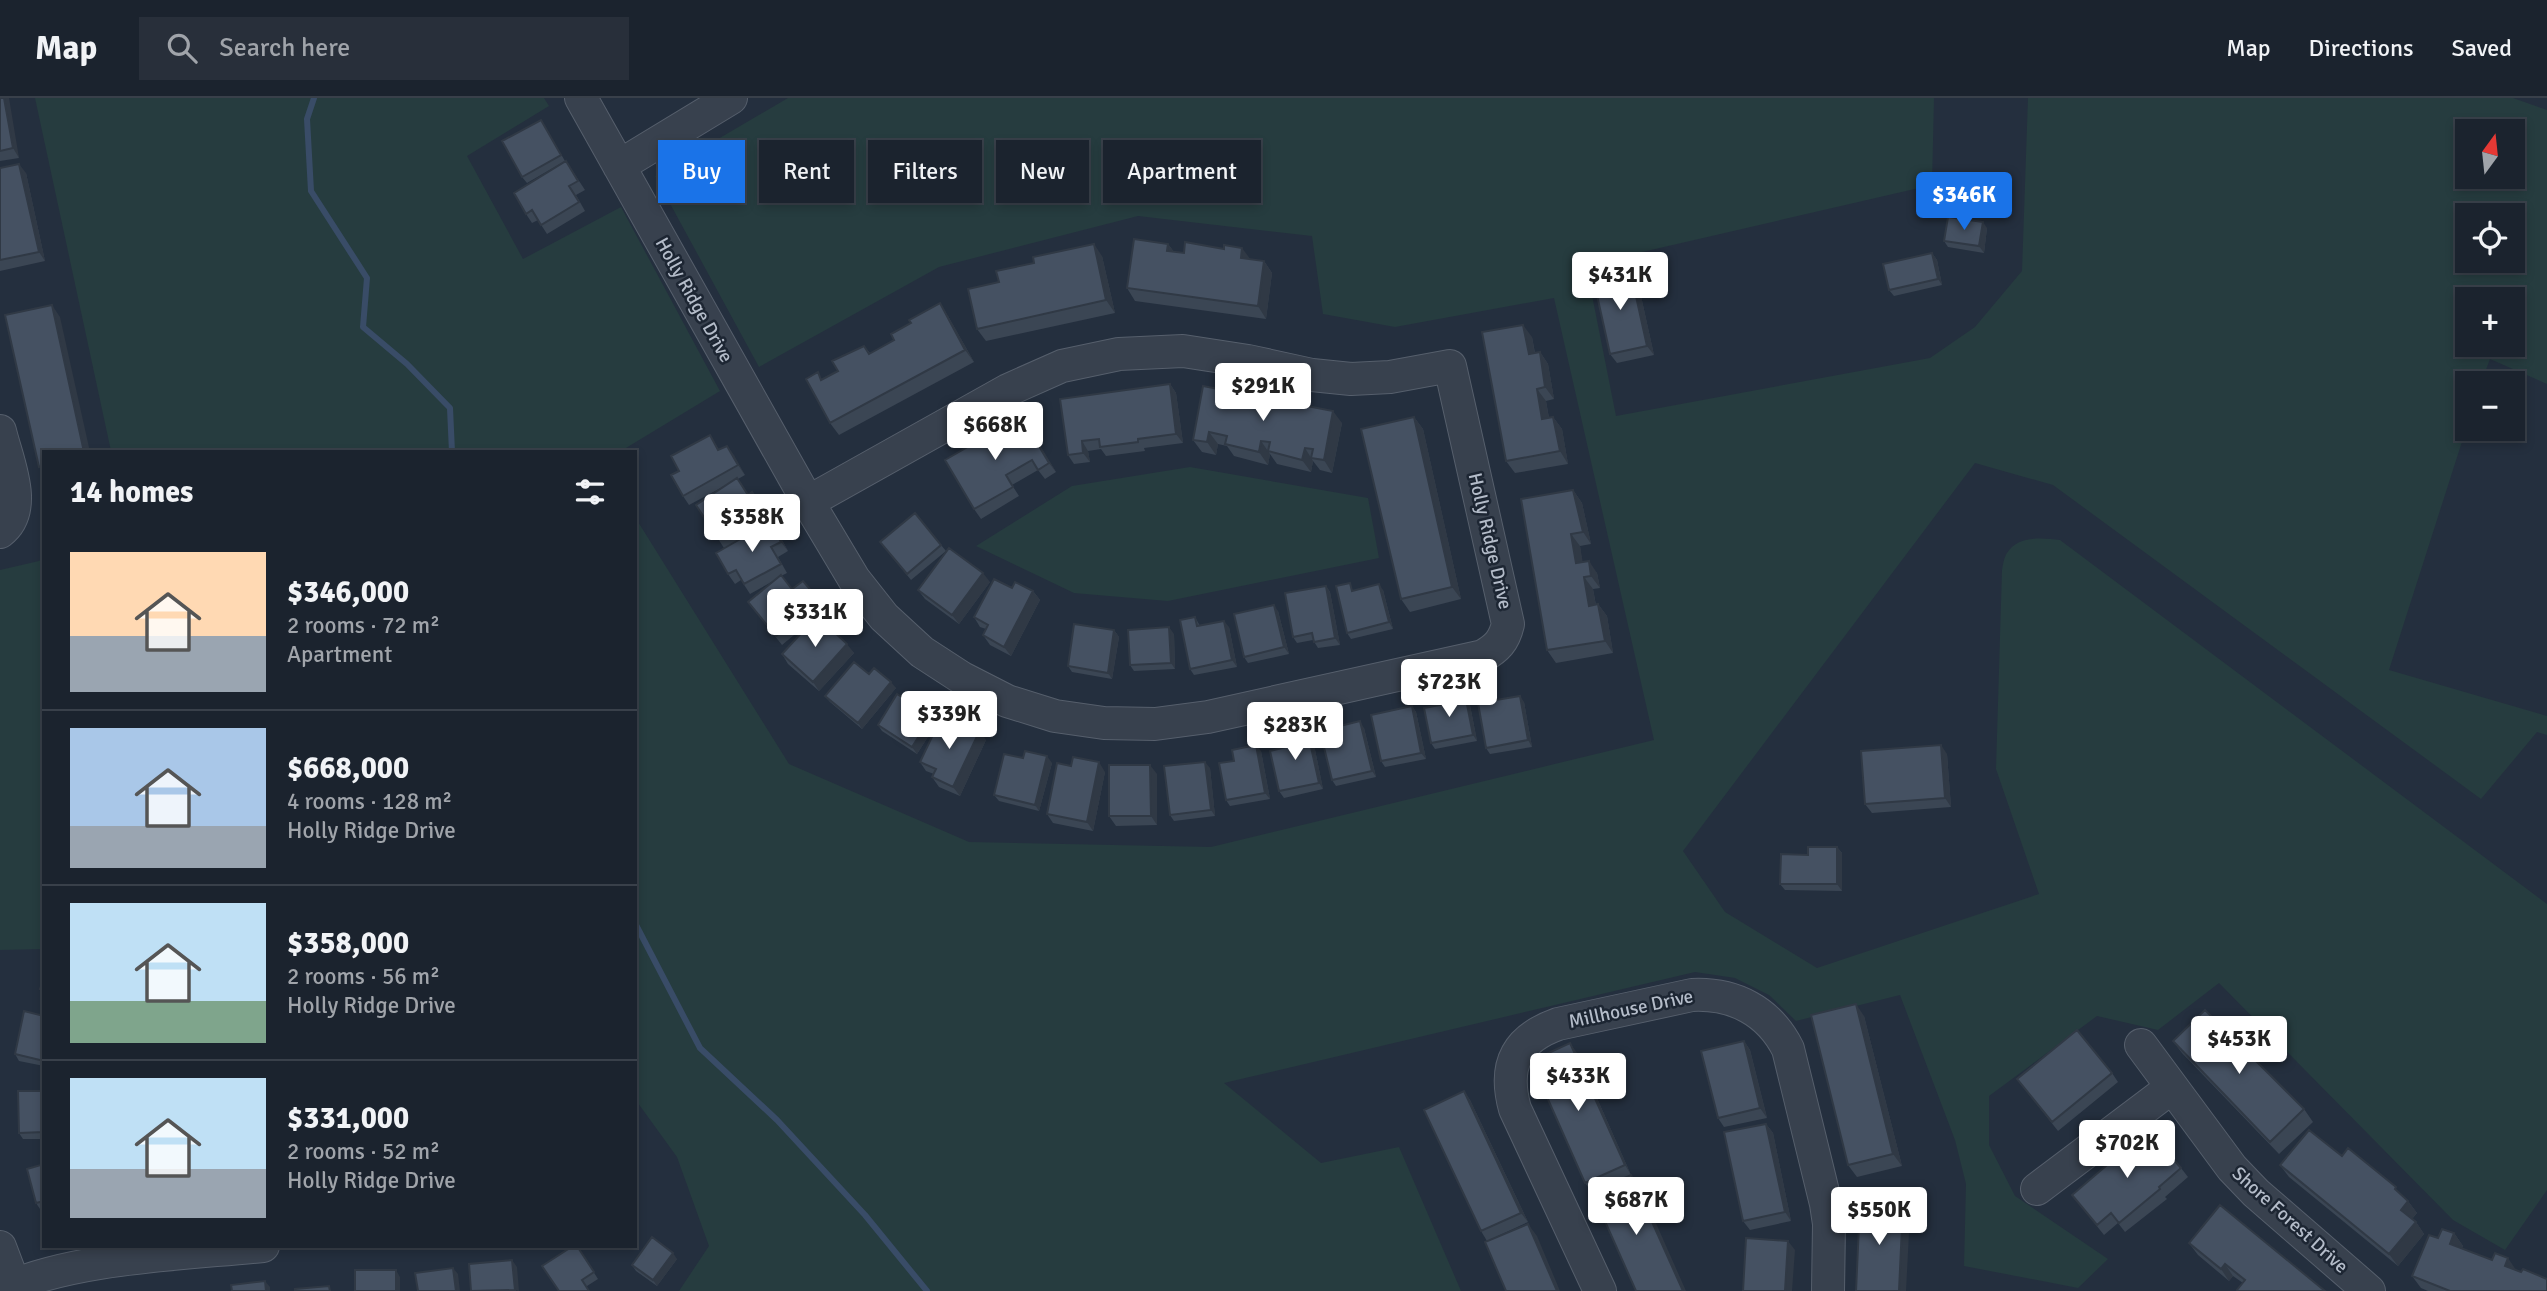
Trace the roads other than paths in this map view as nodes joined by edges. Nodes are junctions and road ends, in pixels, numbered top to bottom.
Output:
1 (581, 98) edge
2 (731, 98) edge
3 (619, 166) junction
4 (0, 430) edge
5 (808, 502) junction
6 (0, 532) edge
7 (2141, 1045) dead end
8 (2171, 1087) junction
9 (2037, 1189) dead end
10 (0, 1247) edge
11 (246, 1248) edge
12 (7, 1287) edge
13 (1600, 1291) edge
14 (1828, 1291) edge
15 (2369, 1291) edge

1 - 3 street, Holly Ridge Drive
2 - 3 street
3 - 5 street, Holly Ridge Drive
4 - 6 street
5 - 5 street, Holly Ridge Drive
7 - 8 street, Shore Forest Drive
8 - 9 street
8 - 15 street, Shore Forest Drive
10 - 12 street
11 - 12 street
13 - 14 street, Millhouse Drive

